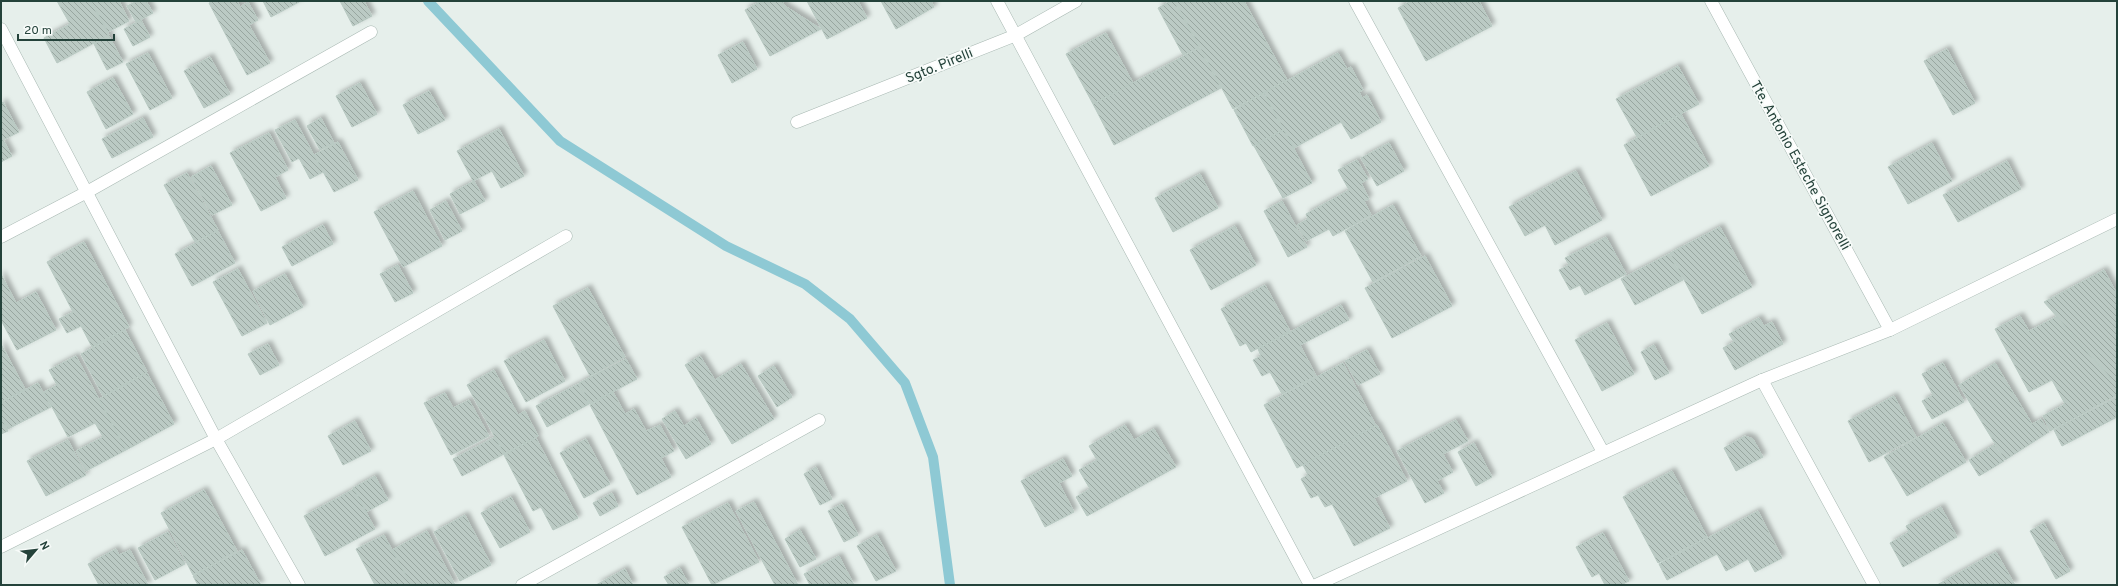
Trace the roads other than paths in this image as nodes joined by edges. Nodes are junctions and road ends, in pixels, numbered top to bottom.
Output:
1 (997, 1) edge
2 (1076, 1) edge
3 (1355, 1) edge
4 (1711, 1) edge
5 (1, 29) edge
6 (371, 32) dead end
7 (1016, 35) junction
8 (797, 122) dead end
9 (87, 192) junction
10 (2117, 219) edge
11 (566, 236) dead end
12 (1, 237) edge
13 (1890, 330) junction
14 (1762, 380) junction
15 (819, 420) dead end
16 (216, 439) junction
17 (1603, 452) junction
18 (1, 547) edge
19 (299, 585) edge
20 (522, 585) edge
21 (1310, 585) edge
22 (1316, 585) edge
23 (1874, 585) edge

1 - 7 street
2 - 7 street, Sgto. Pirelli
3 - 17 street
4 - 13 street, Tte. Antonio Esteche Signorelli
5 - 9 street
6 - 9 street
7 - 8 street, Sgto. Pirelli
7 - 21 street
9 - 12 street
9 - 16 street
10 - 13 street
11 - 16 street
13 - 14 street
14 - 17 street
14 - 23 street
15 - 20 street
16 - 18 street
16 - 19 street
17 - 22 street

